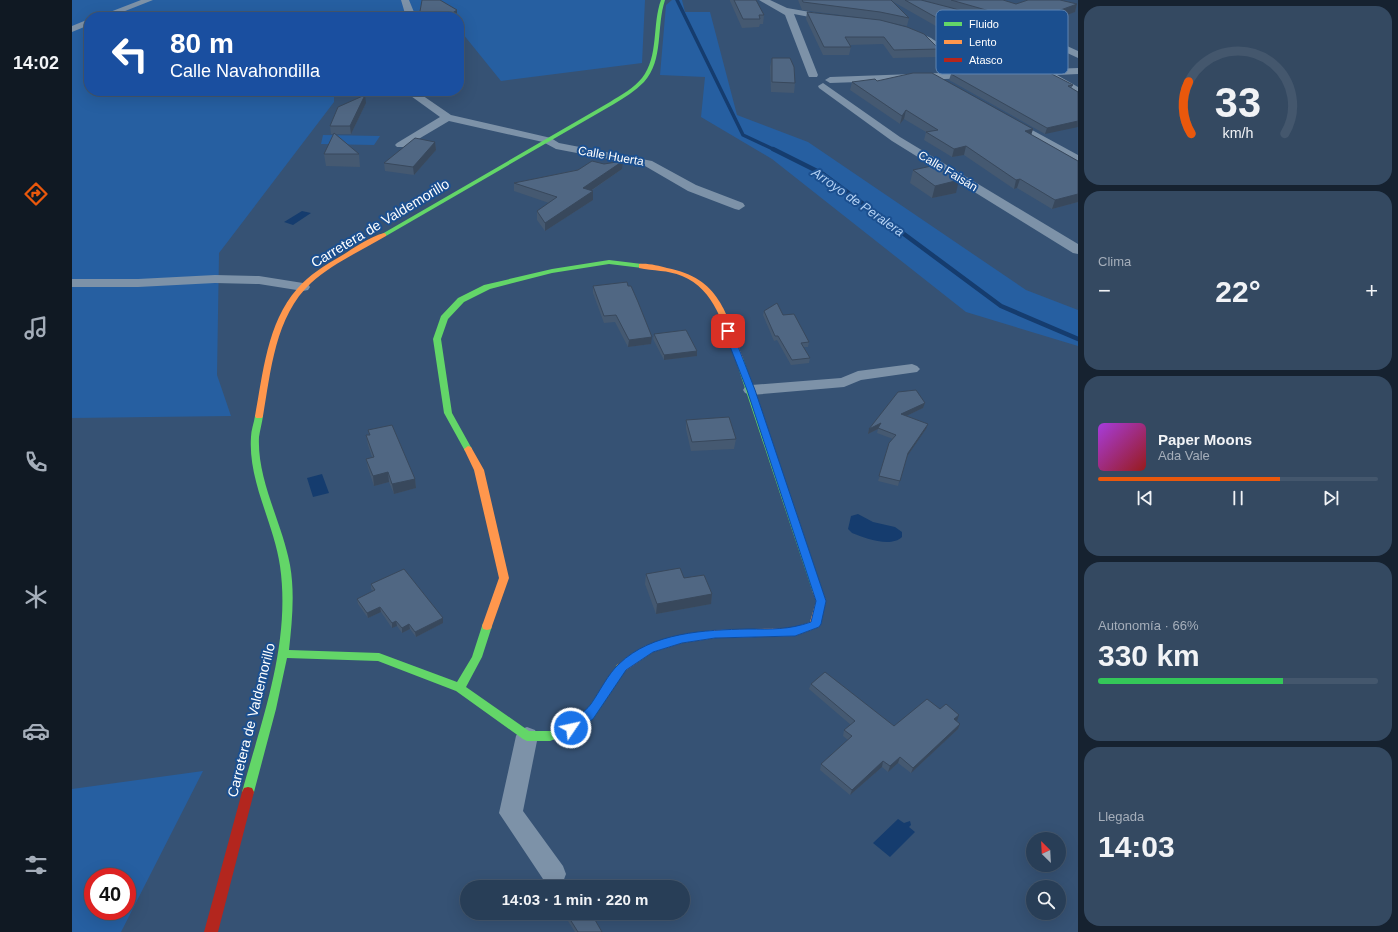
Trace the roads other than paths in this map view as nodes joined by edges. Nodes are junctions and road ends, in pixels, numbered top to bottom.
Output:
1 (150, 0) edge
2 (405, 0) edge
3 (663, 0) edge
4 (763, 0) edge
5 (785, 10) junction
6 (116, 12) edge
7 (409, 12) edge
8 (814, 16) junction
9 (836, 19) edge
10 (792, 21) junction
11 (84, 24) edge
12 (72, 29) edge
13 (903, 30) edge
14 (936, 45) edge
15 (1068, 49) edge
16 (1078, 54) edge
17 (1078, 70) edge
18 (1068, 71) edge
19 (983, 74) edge
20 (1048, 74) edge
21 (932, 76) junction
22 (816, 81) junction
23 (952, 88) edge
24 (1078, 91) edge
25 (416, 96) edge
26 (447, 117) junction
27 (1005, 118) edge
28 (547, 140) junction
29 (401, 145) dead end
30 (1078, 160) edge
31 (740, 206) dead end
32 (1078, 250) edge
33 (72, 283) edge
34 (303, 287) junction
35 (912, 369) dead end
36 (751, 390) junction
37 (284, 654) junction
38 (460, 688) junction
39 (527, 736) junction
40 (554, 874) dead end
41 (211, 932) edge

1 - 6 street
2 - 7 street
3 - 28 main road, Carretera de Valdemorillo
4 - 5 street
5 - 8 street
5 - 10 street
8 - 9 street
8 - 10 street
10 - 22 street
11 - 12 street
13 - 14 street
15 - 16 street
17 - 18 street
19 - 21 street
20 - 24 street
21 - 22 street
21 - 23 street
22 - 32 street, Calle Faisán
25 - 26 street
26 - 28 street, Calle Huerta
26 - 29 street
27 - 30 street
28 - 31 street, Calle Huerta
28 - 34 main road, Carretera de Valdemorillo
33 - 34 street
34 - 37 main road, Carretera de Valdemorillo
35 - 36 street
36 - 38 main road
36 - 39 main road
37 - 38 main road
37 - 41 main road, Carretera de Valdemorillo
38 - 39 main road
39 - 40 street

